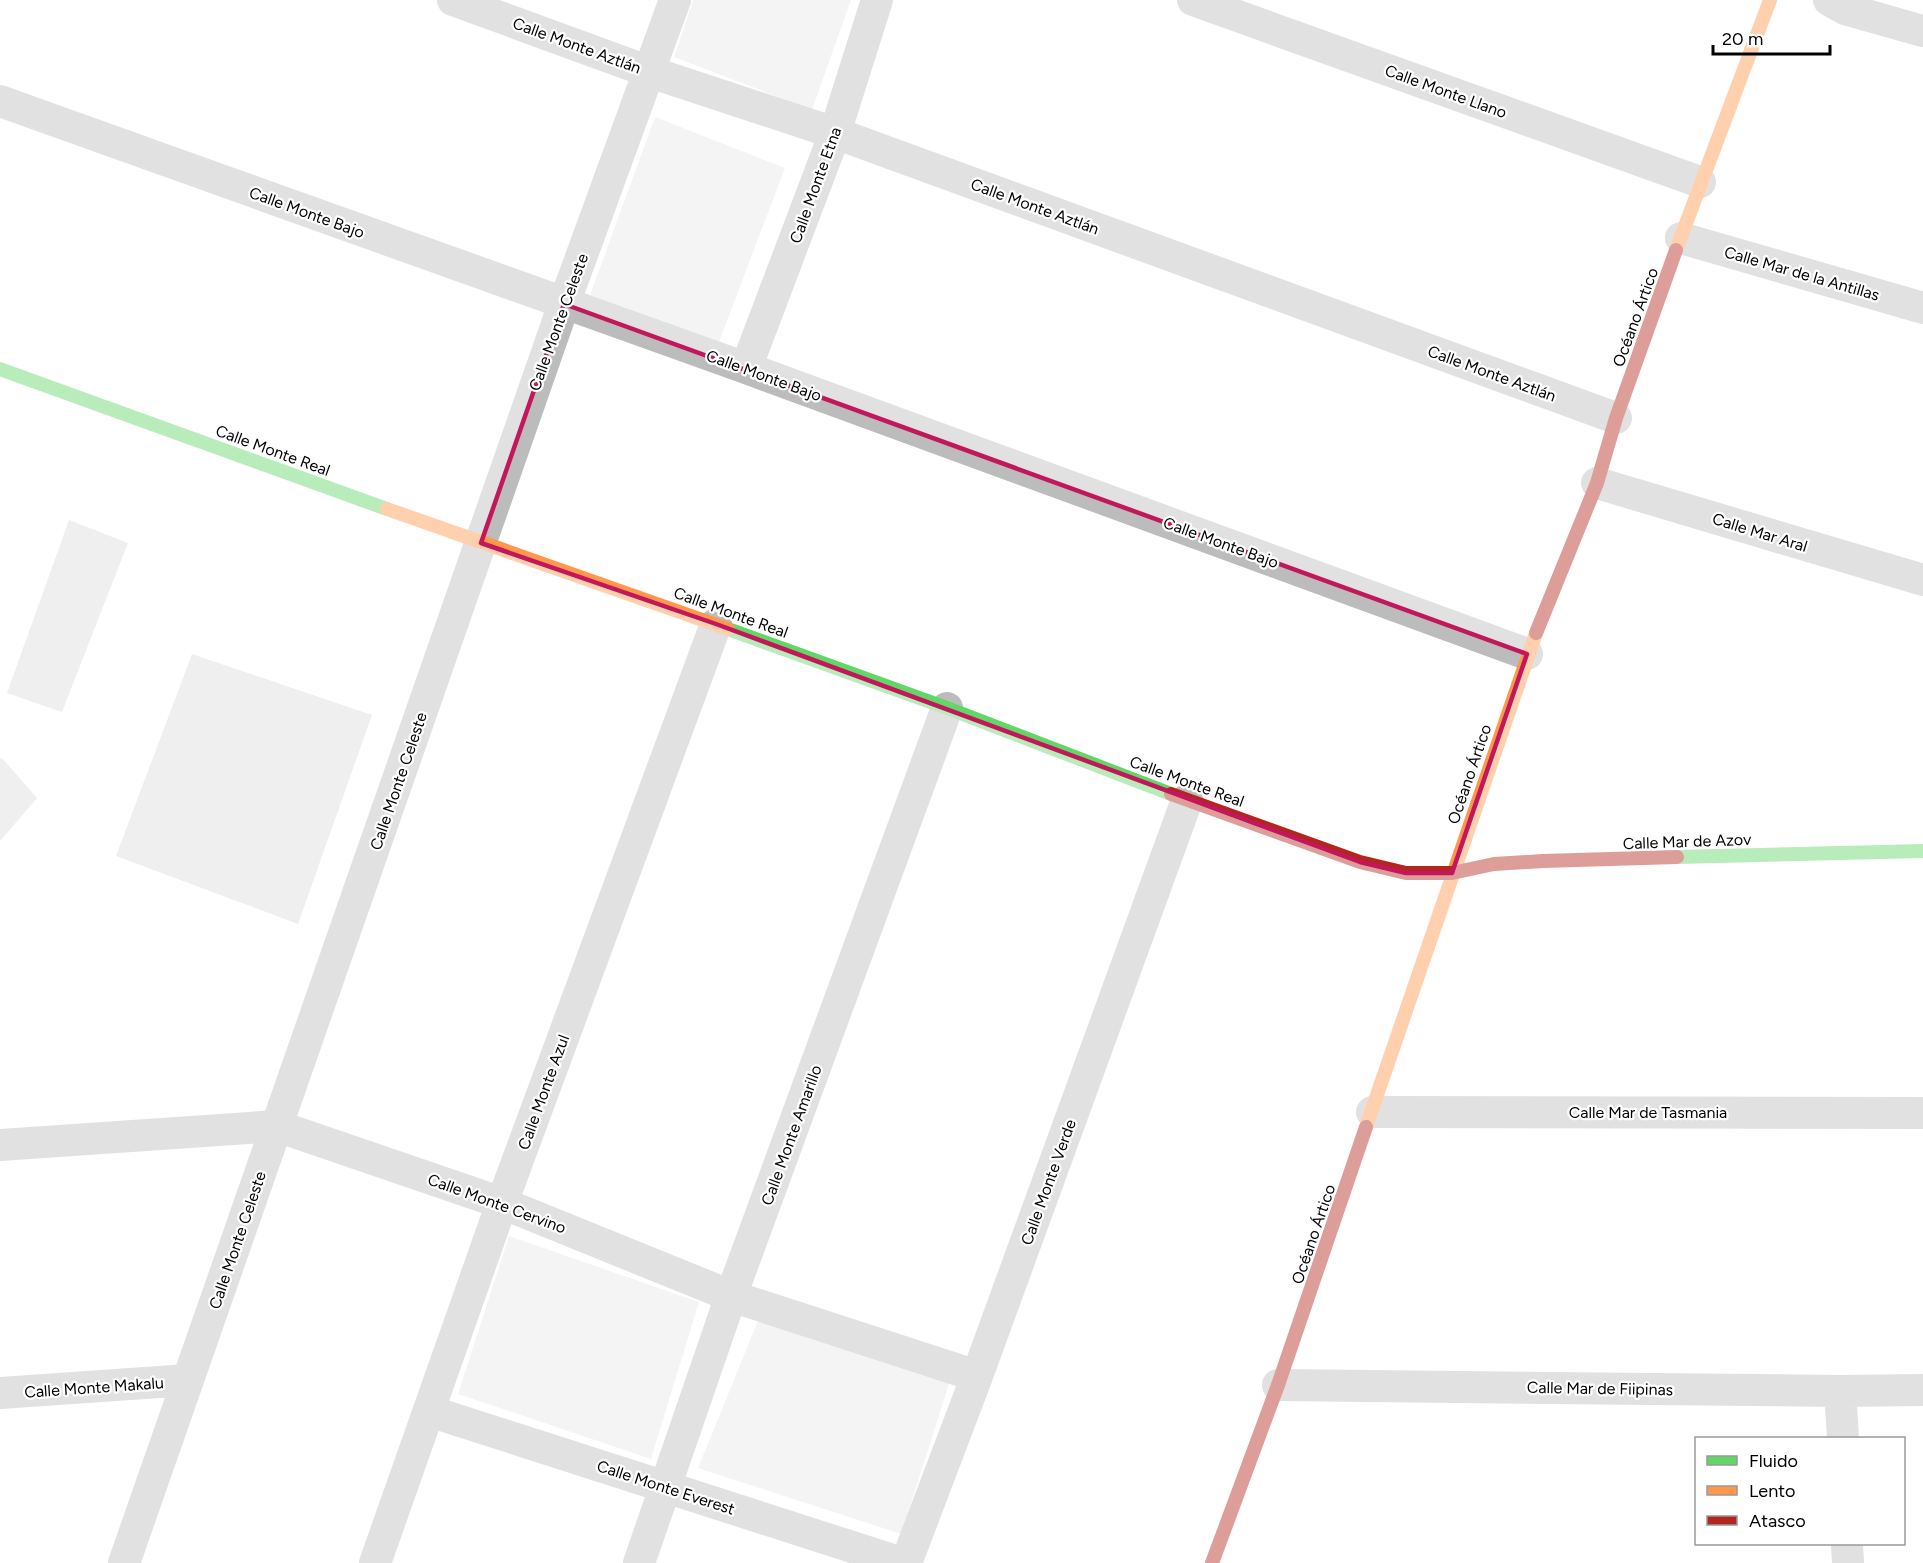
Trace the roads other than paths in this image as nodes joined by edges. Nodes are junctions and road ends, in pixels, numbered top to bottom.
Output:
1 (453, 0) edge
2 (675, 0) edge
3 (878, 0) edge
4 (1193, 0) edge
5 (1770, 0) edge
6 (1829, 0) edge
7 (1923, 31) edge
8 (650, 72) junction
9 (0, 101) edge
10 (835, 134) junction
11 (1700, 182) junction
12 (1682, 238) junction
13 (564, 304) junction
14 (1923, 308) edge
15 (746, 368) junction
16 (0, 369) edge
17 (1616, 418) junction
18 (1597, 483) junction
19 (481, 543) junction
20 (1923, 580) edge
21 (716, 624) junction
22 (1527, 654) junction
23 (947, 708) junction
24 (1187, 800) junction
25 (1923, 851) edge
26 (1452, 873) junction
27 (1372, 1112) junction
28 (1923, 1113) edge
29 (277, 1126) junction
30 (0, 1145) edge
31 (502, 1203) junction
32 (732, 1296) junction
33 (977, 1376) junction
34 (188, 1380) junction
35 (1278, 1385) junction
36 (1923, 1390) edge
37 (1840, 1391) junction
38 (0, 1393) edge
39 (429, 1411) junction
40 (1842, 1437) edge
41 (666, 1487) junction
42 (1847, 1545) edge
43 (124, 1563) edge
44 (375, 1563) edge
45 (639, 1563) edge
46 (904, 1563) edge
47 (1212, 1563) edge
48 (1848, 1563) edge

1 - 8 street, Calle Monte Aztlán
2 - 8 street, Calle Monte Celeste
3 - 10 street, Calle Monte Etna
4 - 11 street, Calle Monte Llano
5 - 11 street, Océano Ártico
6 - 7 street
8 - 10 street, Calle Monte Aztlán
8 - 13 street, Calle Monte Celeste
9 - 13 street, Calle Monte Bajo
10 - 15 street, Calle Monte Etna
10 - 17 street, Calle Monte Aztlán
11 - 12 street, Océano Ártico
12 - 14 street, Calle Mar de la Antillas
12 - 17 street, Océano Ártico
13 - 15 street, Calle Monte Bajo
13 - 19 street, Calle Monte Celeste
15 - 22 street, Calle Monte Bajo
16 - 19 street, Calle Monte Real
17 - 18 street, Océano Ártico
18 - 20 street, Calle Mar Aral
18 - 22 street, Océano Ártico
19 - 21 street, Calle Monte Real
19 - 29 street, Calle Monte Celeste
21 - 23 street, Calle Monte Real
21 - 31 street, Calle Monte Azul
22 - 26 street, Océano Ártico
23 - 24 street, Calle Monte Real
23 - 32 street, Calle Monte Amarillo
24 - 26 street, Calle Monte Real
24 - 33 street, Calle Monte Verde
25 - 26 street, Calle Mar de Azov
26 - 27 street, Océano Ártico
27 - 28 street, Calle Mar de Tasmania
27 - 35 street, Océano Ártico
29 - 30 street, Calle Monte Cervino
29 - 31 street, Calle Monte Cervino
29 - 34 street, Calle Monte Celeste
31 - 32 street, Calle Monte Cervino
31 - 39 street, Calle Monte Azul
32 - 33 street, Calle Monte Cervino
32 - 41 street, Calle Monte Amarillo
33 - 46 street, Calle Monte Verde
34 - 38 street, Calle Monte Makalu
34 - 43 street, Calle Monte Celeste
35 - 37 street, Calle Mar de Fiipinas
35 - 47 street, Océano Ártico
36 - 37 street, Calle Mar de Fiipinas
37 - 40 street
39 - 41 street, Calle Monte Everest
39 - 44 street, Calle Monte Azul
41 - 45 street, Calle Monte Amarillo
41 - 46 street, Calle Monte Everest
42 - 48 street

